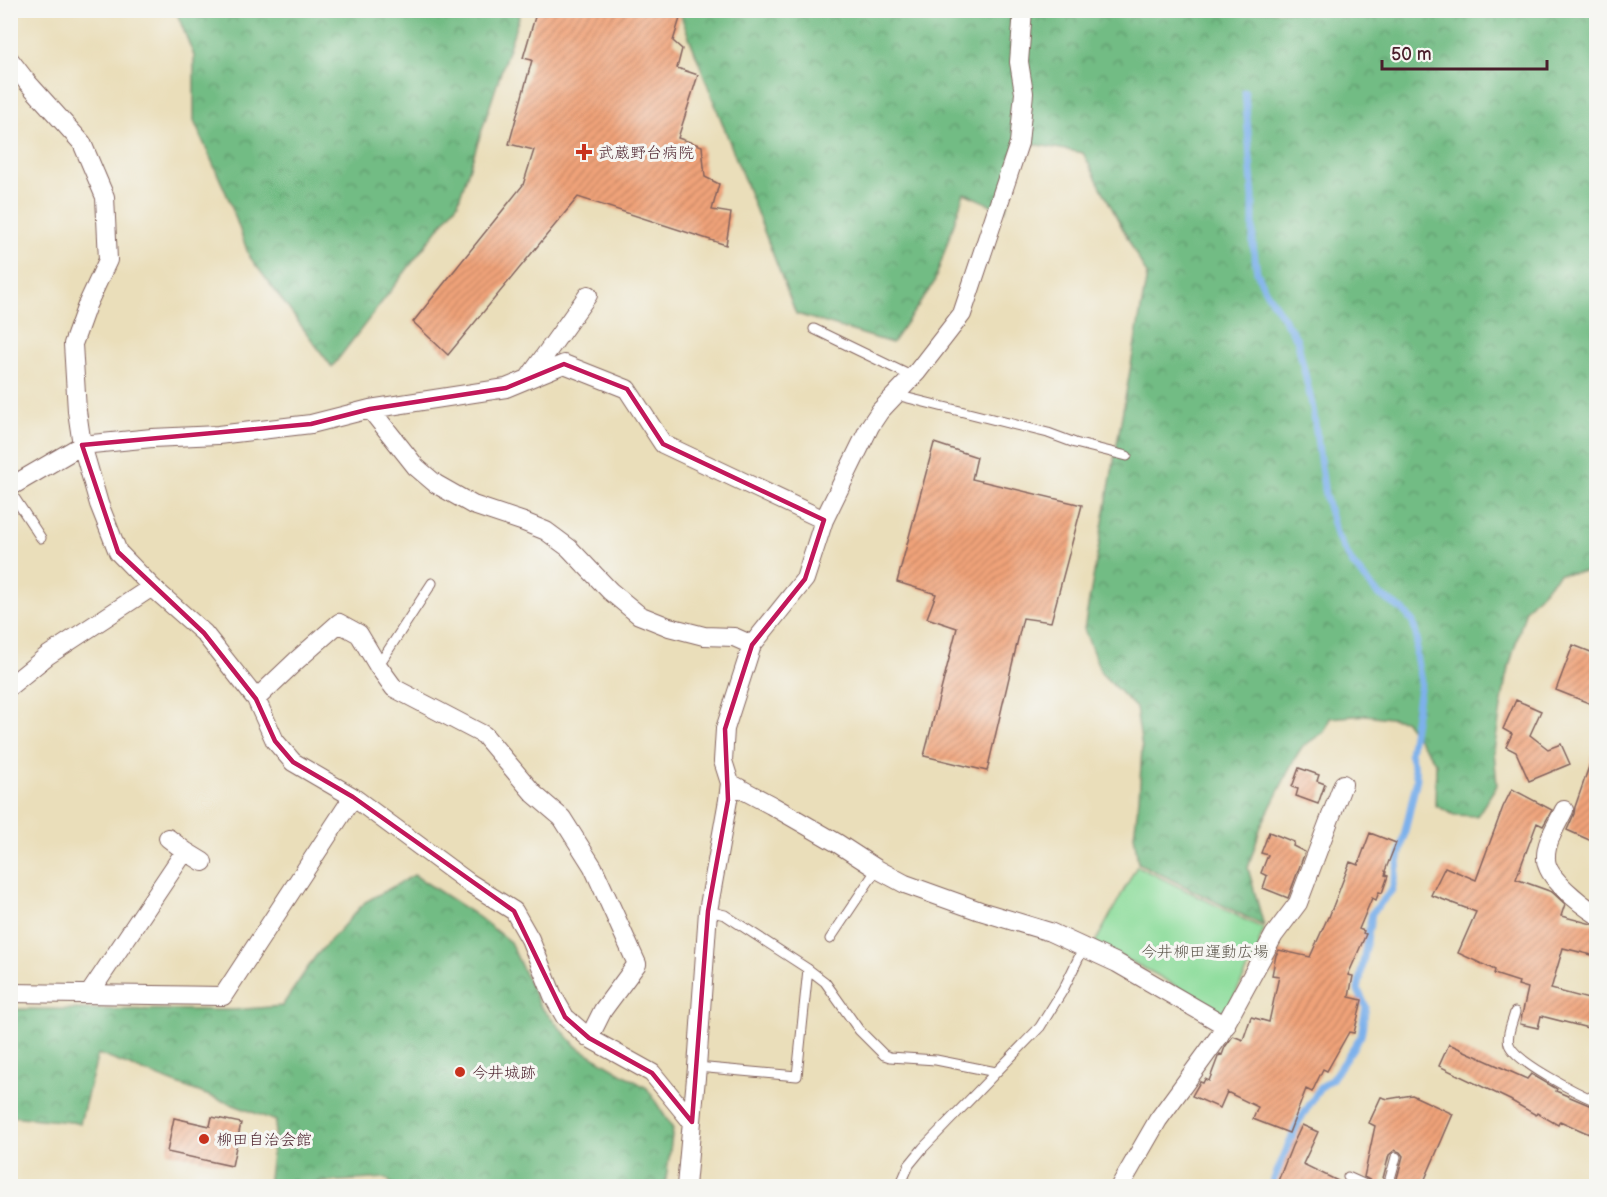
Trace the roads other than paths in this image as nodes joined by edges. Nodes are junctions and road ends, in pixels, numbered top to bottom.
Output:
1 (1023, 10) edge
2 (10, 60) edge
3 (588, 295) dead end
4 (814, 329) dead end
5 (530, 377) junction
6 (913, 377) junction
7 (896, 395) junction
8 (370, 409) junction
9 (82, 445) junction
10 (1127, 456) dead end
11 (10, 489) edge
12 (824, 520) junction
13 (40, 538) dead end
14 (432, 583) dead end
15 (152, 587) junction
16 (752, 645) junction
17 (378, 666) junction
18 (10, 686) edge
19 (256, 699) junction
20 (730, 783) junction
21 (1343, 784) dead end
22 (353, 797) junction
23 (1564, 810) dead end
24 (168, 838) dead end
25 (185, 852) junction
26 (203, 862) dead end
27 (877, 869) junction
28 (708, 911) junction
29 (1596, 914) edge
30 (830, 939) dead end
31 (1084, 947) junction
32 (808, 969) junction
33 (10, 993) edge
34 (89, 994) junction
35 (1515, 1012) dead end
36 (1226, 1026) junction
37 (589, 1038) junction
38 (697, 1067) junction
39 (996, 1072) junction
40 (1596, 1101) edge
41 (692, 1122) junction
42 (1396, 1157) dead end
43 (1348, 1177) dead end
44 (686, 1186) edge
45 (900, 1186) edge
46 (1120, 1186) edge
47 (1368, 1186) edge
48 (1388, 1186) edge

1 - 6 street
2 - 9 street
3 - 5 street
4 - 6 lane
5 - 8 street
5 - 12 street
6 - 7 street
7 - 10 lane
7 - 12 street
8 - 9 street
8 - 16 street
9 - 11 street
9 - 15 street
11 - 13 lane
12 - 16 street
14 - 17 lane
15 - 18 street
15 - 19 street
16 - 20 street
17 - 19 street
17 - 37 street
19 - 22 street
20 - 27 street
20 - 28 street
21 - 36 street
22 - 34 street
22 - 37 street
23 - 29 street
24 - 25 street
25 - 26 street
25 - 34 street
27 - 30 lane
27 - 31 street
28 - 32 lane
28 - 38 street
31 - 36 street
31 - 39 lane
32 - 38 lane
32 - 39 lane
33 - 34 street
35 - 40 lane
36 - 46 street
37 - 41 street
38 - 41 street
39 - 45 lane
41 - 44 street
42 - 48 lane
43 - 47 lane

